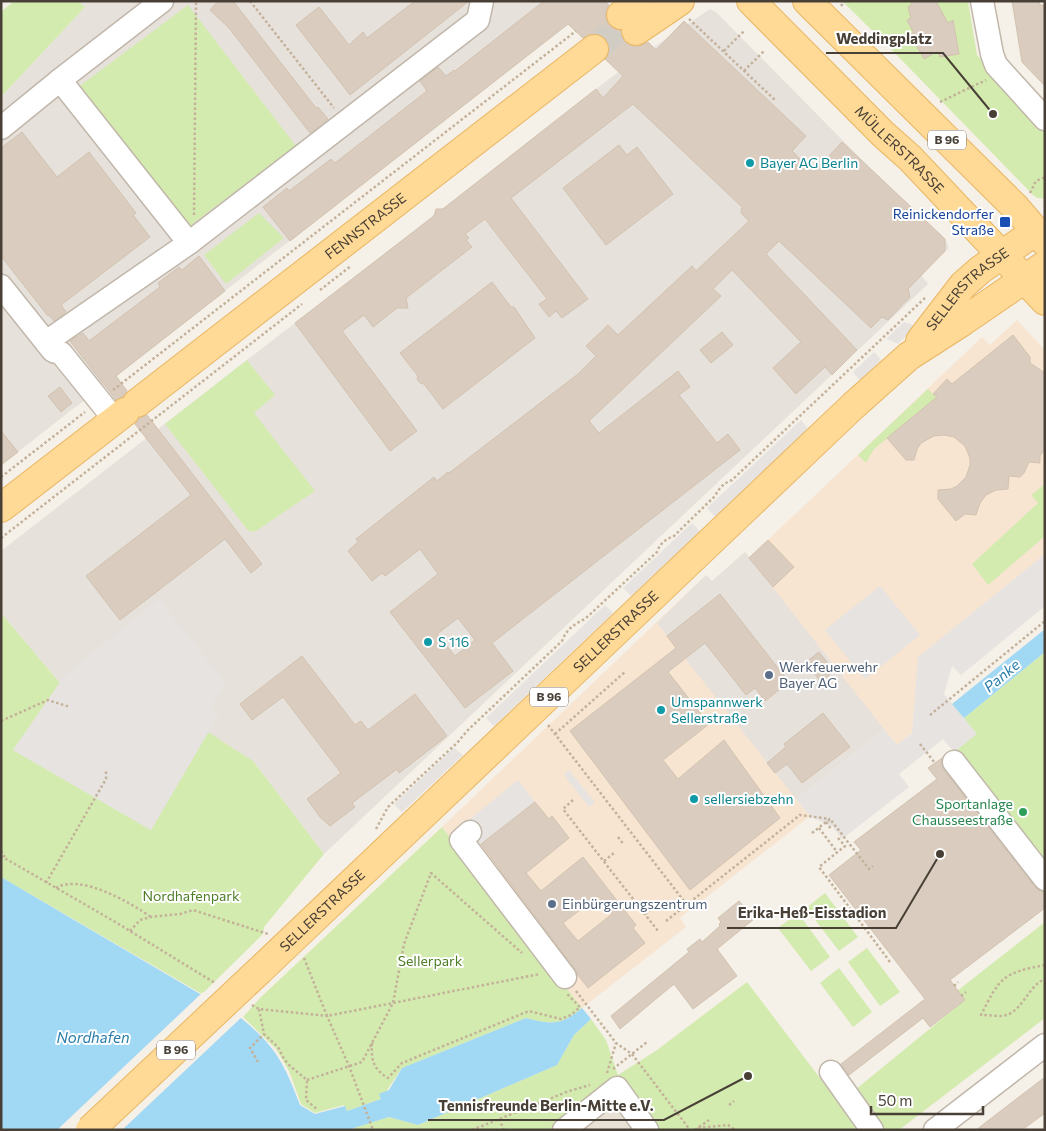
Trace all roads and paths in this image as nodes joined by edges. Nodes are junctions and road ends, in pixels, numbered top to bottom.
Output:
1 (162, 1) edge
2 (196, 1) edge
3 (250, 1) edge
4 (482, 1) edge
5 (751, 1) edge
6 (807, 1) edge
7 (845, 1) edge
8 (982, 1) edge
9 (841, 6) dead end
10 (686, 11) edge
11 (632, 16) edge
12 (745, 30) dead end
13 (585, 40) joint
14 (764, 50) dead end
15 (724, 51) junction
16 (744, 71) junction
17 (60, 80) junction
18 (986, 80) dead end
19 (775, 100) dead end
20 (942, 101) dead end
21 (1045, 119) edge
22 (346, 122) junction
23 (1, 128) edge
24 (1045, 177) edge
25 (1029, 197) dead end
26 (1042, 233) edge
27 (183, 235) junction
28 (1003, 255) junction
29 (356, 262) dead end
30 (1035, 272) edge
31 (1, 286) edge
32 (319, 291) dead end
33 (1045, 301) edge
34 (304, 303) dead end
35 (918, 305) dead end
36 (50, 347) junction
37 (909, 356) junction
38 (112, 412) junction
39 (1, 477) edge
40 (1, 508) edge
41 (1, 538) edge
42 (1045, 621) edge
43 (626, 671) dead end
44 (70, 707) dead end
45 (930, 715) dead end
46 (1, 721) edge
47 (546, 722) dead end
48 (555, 734) junction
49 (920, 744) dead end
50 (945, 762) joint
51 (106, 771) dead end
52 (574, 800) dead end
53 (830, 819) junction
54 (826, 822) junction
55 (818, 828) junction
56 (831, 829) dead end
57 (374, 832) dead end
58 (470, 832) dead end
59 (812, 834) dead end
60 (618, 837) dead end
61 (838, 838) dead end
62 (849, 843) junction
63 (624, 845) dead end
64 (845, 846) junction
65 (1, 851) edge
66 (837, 852) junction
67 (614, 853) dead end
68 (1, 856) edge
69 (5, 859) junction
70 (604, 861) junction
71 (873, 866) dead end
72 (1045, 879) edge
73 (46, 883) junction
74 (56, 888) junction
75 (687, 905) junction
76 (655, 906) dead end
77 (645, 914) junction
78 (151, 917) junction
79 (666, 921) dead end
80 (130, 931) junction
81 (658, 931) dead end
82 (270, 935) dead end
83 (300, 954) dead end
84 (523, 954) dead end
85 (890, 962) dead end
86 (1045, 965) edge
87 (537, 967) dead end
88 (565, 977) dead end
89 (1045, 979) edge
90 (212, 982) dead end
91 (958, 982) dead end
92 (954, 986) dead end
93 (966, 992) dead end
94 (961, 996) dead end
95 (573, 1000) dead end
96 (393, 1003) junction
97 (585, 1003) dead end
98 (254, 1006) dead end
99 (259, 1009) junction
100 (327, 1016) junction
101 (264, 1034) junction
102 (647, 1042) dead end
103 (372, 1043) junction
104 (616, 1043) junction
105 (1045, 1045) edge
106 (632, 1054) junction
107 (258, 1062) dead end
108 (349, 1066) junction
109 (831, 1072) dead end
110 (307, 1080) junction
111 (606, 1086) junction
112 (734, 1101) dead end
113 (729, 1105) dead end
114 (318, 1110) dead end
115 (499, 1119) junction
116 (709, 1120) dead end
117 (697, 1129) edge
118 (90, 1130) edge
119 (373, 1130) edge
120 (472, 1130) edge
121 (504, 1130) edge
122 (564, 1130) edge
123 (646, 1130) edge
124 (690, 1130) edge
125 (735, 1130) edge
126 (872, 1130) edge
127 (935, 1130) edge

1 - 17 street
2 - 27 path
3 - 22 path
4 - 22 street
5 - 28 main road, MÜLLERSTRASSE / B 96
6 - 26 main road, B 96
7 - 9 path
8 - 21 street
10 - 11 main road
10 - 15 path
12 - 15 path
13 - 38 main road, FENNSTRASSE
13 - 38 path
14 - 16 path
15 - 16 path
16 - 19 path
17 - 23 street
17 - 27 street
18 - 20 path
22 - 27 street
24 - 25 path
26 - 28 main road, SELLERSTRASSE / B 96
27 - 36 street
28 - 30 main road, MÜLLERSTRASSE / B 96
28 - 37 main road, SELLERSTRASSE / B 96
29 - 32 path
30 - 33 main road, MÜLLERSTRASSE
30 - 37 main road, SELLERSTRASSE / B 96
31 - 36 street
34 - 41 path
35 - 57 path
36 - 38 street
37 - 118 main road, SELLERSTRASSE / B 96, bridge
38 - 39 path
38 - 40 main road, FENNSTRASSE
42 - 45 path
43 - 48 path
44 - 46 path
47 - 48 path
48 - 75 path
49 - 50 path
50 - 72 street
51 - 73 path
52 - 70 path
53 - 54 path
53 - 62 path
53 - 75 path
54 - 55 path
54 - 56 path
55 - 59 path
55 - 66 path
58 - 88 street
60 - 63 path
61 - 64 path
62 - 64 path
62 - 71 path
64 - 66 path
65 - 69 path
66 - 85 path
67 - 70 path
68 - 69 path
69 - 73 path
70 - 77 path
73 - 74 path
74 - 78 path
74 - 80 path
75 - 79 path
76 - 77 path
77 - 81 path
78 - 80 path
78 - 82 path
80 - 90 path
83 - 100 path
84 - 96 path
86 - 89 path
87 - 96 path
91 - 92 path
93 - 94 path
95 - 103 path
96 - 100 path
96 - 103 path
97 - 104 path
98 - 99 path
99 - 100 path
99 - 101 path
100 - 108 path
101 - 107 path
101 - 110 path
102 - 106 path
103 - 108 path
104 - 106 path
104 - 106 path
105 - 127 street
106 - 124 path
108 - 110 path
108 - 119 path
109 - 126 street
110 - 114 path
111 - 115 path
111 - 122 street
111 - 123 street
112 - 113 path
115 - 120 path
115 - 121 path
116 - 117 path
117 - 125 path

